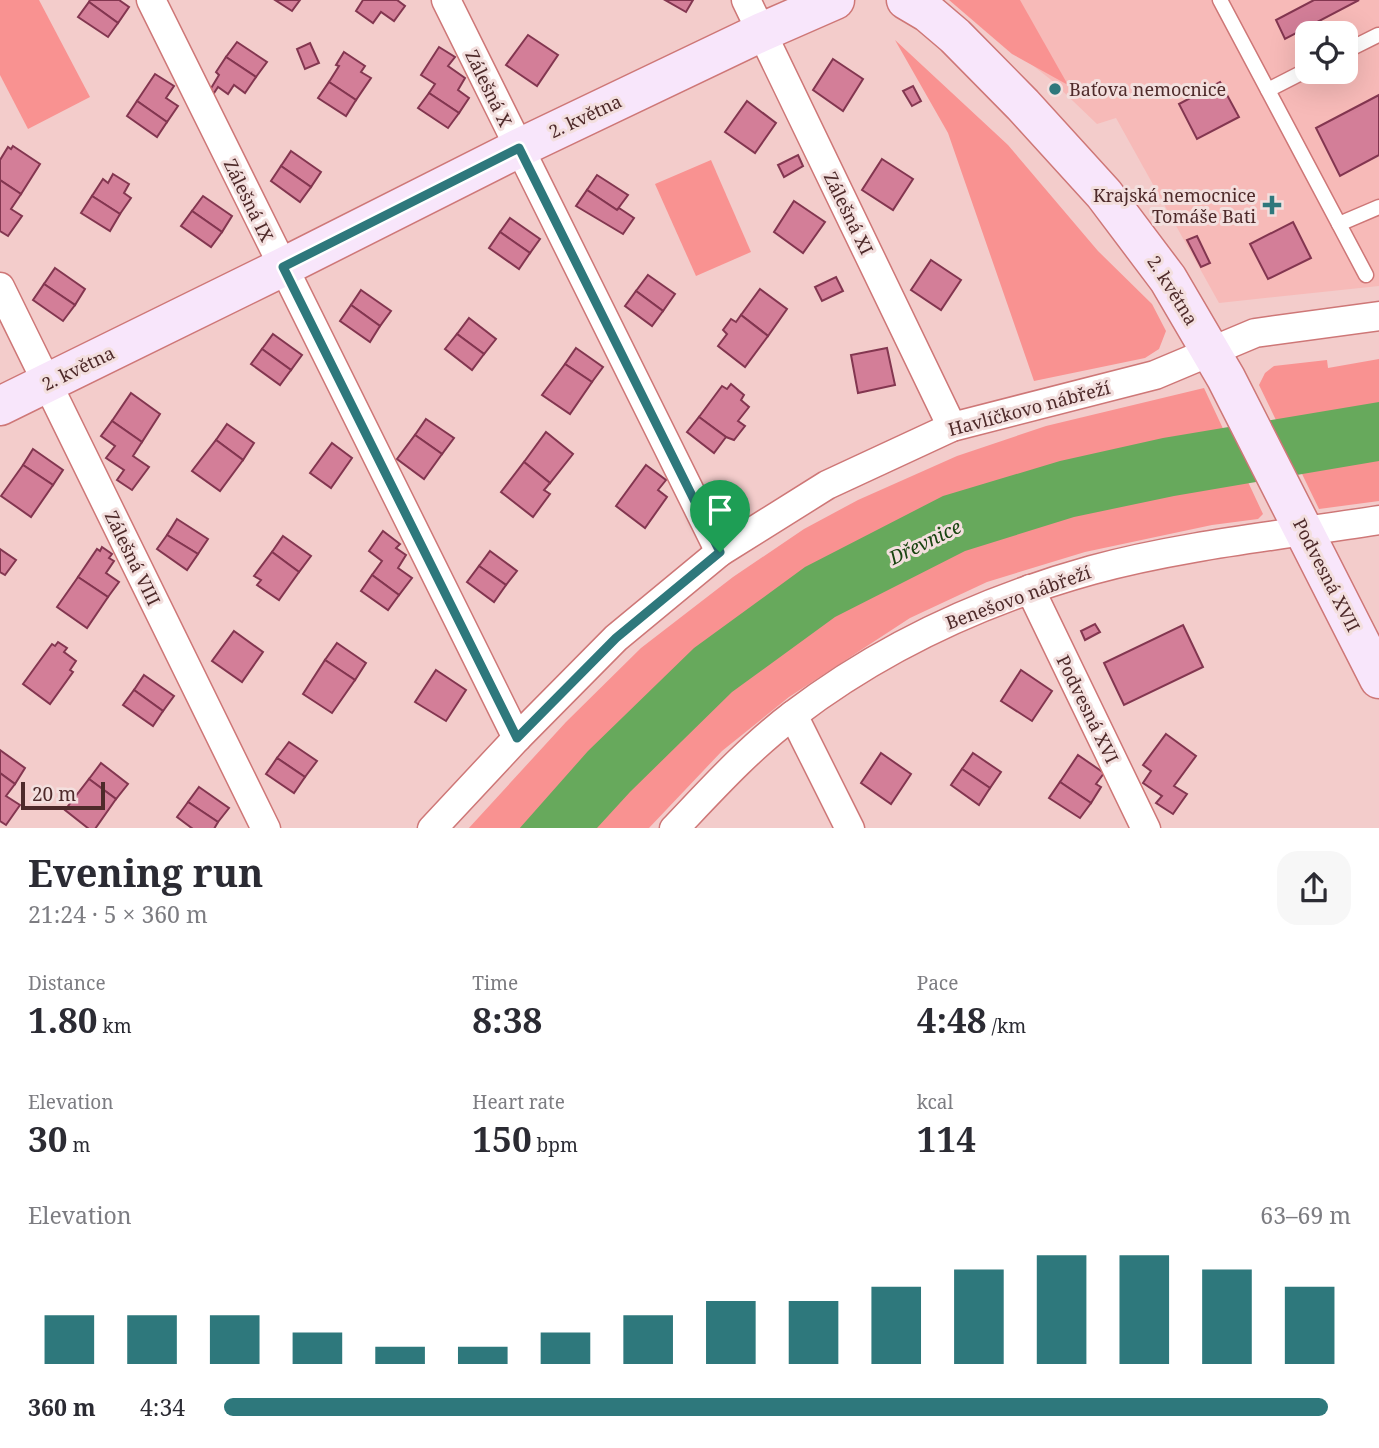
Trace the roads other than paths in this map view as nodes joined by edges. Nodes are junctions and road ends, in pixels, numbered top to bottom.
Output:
1 (151, 0) edge
2 (446, 0) edge
3 (835, 0) edge
4 (906, 0) edge
5 (1220, 0) edge
6 (754, 16) edge
7 (1378, 35) edge
8 (1358, 45) edge
9 (1295, 76) edge
10 (1268, 90) junction
11 (519, 148) junction
12 (1379, 207) edge
13 (1339, 223) junction
14 (283, 267) junction
15 (1366, 275) dead end
16 (0, 287) edge
17 (1379, 316) edge
18 (1218, 364) junction
19 (47, 383) junction
20 (0, 406) edge
21 (952, 427) junction
22 (1298, 520) junction
23 (1379, 520) edge
24 (720, 552) junction
25 (1030, 589) junction
26 (1379, 679) edge
27 (793, 715) junction
28 (517, 738) junction
29 (266, 828) edge
30 (432, 828) edge
31 (674, 828) edge
32 (850, 828) edge
33 (1146, 828) edge

1 - 14 street, Zálešná IX
2 - 11 street, Zálešná X
3 - 6 street, 2. května
4 - 18 street, 2. května
5 - 10 lane
6 - 11 street, 2. května
6 - 21 street, Zálešná XI
7 - 8 lane
9 - 10 lane
10 - 13 lane
11 - 14 street, 2. května
11 - 24 street, Zálešná X
12 - 13 lane
13 - 15 lane
14 - 19 street, 2. května
14 - 28 street, Zálešná IX
16 - 19 street, Zálešná VIII
17 - 18 street, Havlíčkovo nábřeží
18 - 21 street, Havlíčkovo nábřeží
18 - 22 street, 2. května
19 - 20 street, 2. května
19 - 29 street, Zálešná VIII
21 - 24 street, Havlíčkovo nábřeží
22 - 23 street, Benešovo nábřeží
22 - 25 street, Benešovo nábřeží
22 - 26 street, Podvesná XVII
24 - 28 street, Havlíčkovo nábřeží
25 - 27 street, Benešovo nábřeží
25 - 33 street, Podvesná XVI
27 - 31 street, Benešovo nábřeží
27 - 32 street
28 - 30 street, Havlíčkovo nábřeží

